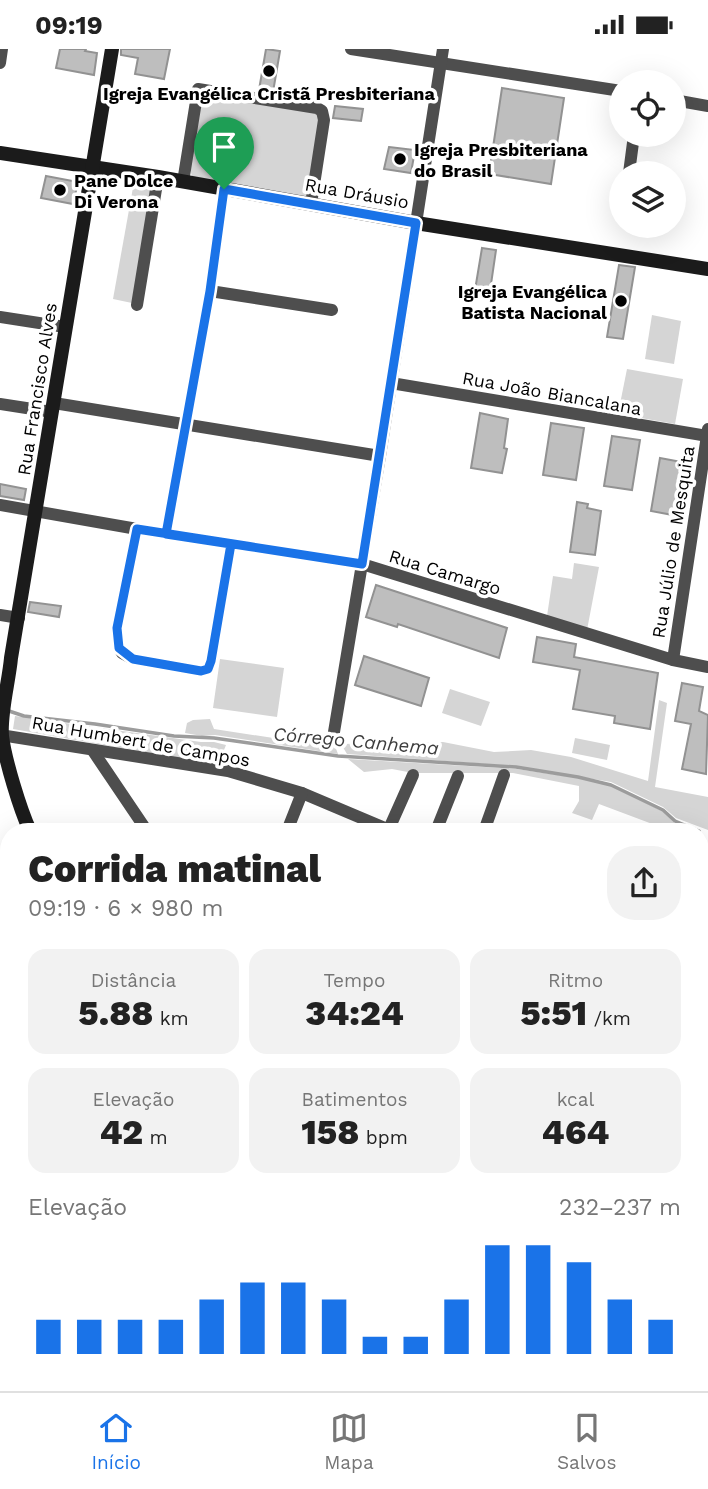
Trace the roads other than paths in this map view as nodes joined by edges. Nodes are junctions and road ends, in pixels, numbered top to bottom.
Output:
1 (2, 49) edge
2 (112, 49) edge
3 (351, 49) edge
4 (442, 56) edge
5 (0, 63) edge
6 (609, 90) edge
7 (686, 102) edge
8 (708, 106) edge
9 (0, 153) edge
10 (91, 167) junction
11 (158, 177) junction
12 (183, 182) junction
13 (224, 189) junction
14 (310, 204) junction
15 (416, 223) junction
16 (708, 269) edge
17 (210, 291) junction
18 (137, 305) dead end
19 (332, 310) dead end
20 (0, 317) edge
21 (65, 327) junction
22 (391, 383) junction
23 (0, 404) edge
24 (53, 408) junction
25 (187, 425) junction
26 (708, 433) edge
27 (380, 456) junction
28 (0, 505) edge
29 (37, 510) junction
30 (137, 529) junction
31 (166, 534) junction
32 (231, 544) junction
33 (362, 564) junction
34 (0, 615) edge
35 (19, 618) junction
36 (673, 660) junction
37 (708, 667) edge
38 (2, 731) edge
39 (334, 732) dead end
40 (93, 751) junction
41 (413, 775) dead end
42 (504, 775) dead end
43 (458, 776) dead end
44 (302, 793) junction
45 (27, 823) edge
46 (142, 823) edge
47 (290, 823) edge
48 (371, 823) edge
49 (392, 823) edge
50 (439, 823) edge
51 (487, 823) edge

1 - 5 street
2 - 10 street, Rua Francisco Alves
3 - 4 street
4 - 6 street
4 - 15 street
7 - 8 street
9 - 10 street, Rua Dráusio
10 - 11 street, Rua Dráusio
10 - 21 street, Rua Francisco Alves
11 - 12 street, Rua Dráusio
11 - 18 street
12 - 13 street, Rua Dráusio
12 - 14 street
13 - 14 street, Rua Dráusio
13 - 17 street
14 - 15 street, Rua Dráusio
15 - 16 street, Rua Dráusio
15 - 22 street
17 - 19 street
17 - 25 street
20 - 21 street
21 - 24 street, Rua Francisco Alves
22 - 26 street, Rua João Biancalana
22 - 27 street
23 - 24 street
24 - 25 street
24 - 29 street, Rua Francisco Alves
25 - 27 street
25 - 31 street
26 - 36 street, Rua Júlio de Mesquita
27 - 33 street
28 - 29 street, Rua Camargo
29 - 30 street, Rua Camargo
29 - 35 street, Rua Francisco Alves
30 - 31 street, Rua Camargo
30 - 32 street
31 - 32 street, Rua Camargo
32 - 33 street, Rua Camargo
33 - 36 street, Rua Camargo
33 - 39 street
34 - 35 street
35 - 38 street, Rua Francisco Alves
36 - 37 street, Rua Camargo
38 - 40 street, Rua Humbert de Campos
38 - 45 street
40 - 44 street, Rua Humbert de Campos
40 - 46 street
41 - 49 street
42 - 51 street
43 - 50 street
44 - 47 street
44 - 48 street, Rua Humbert de Campos

